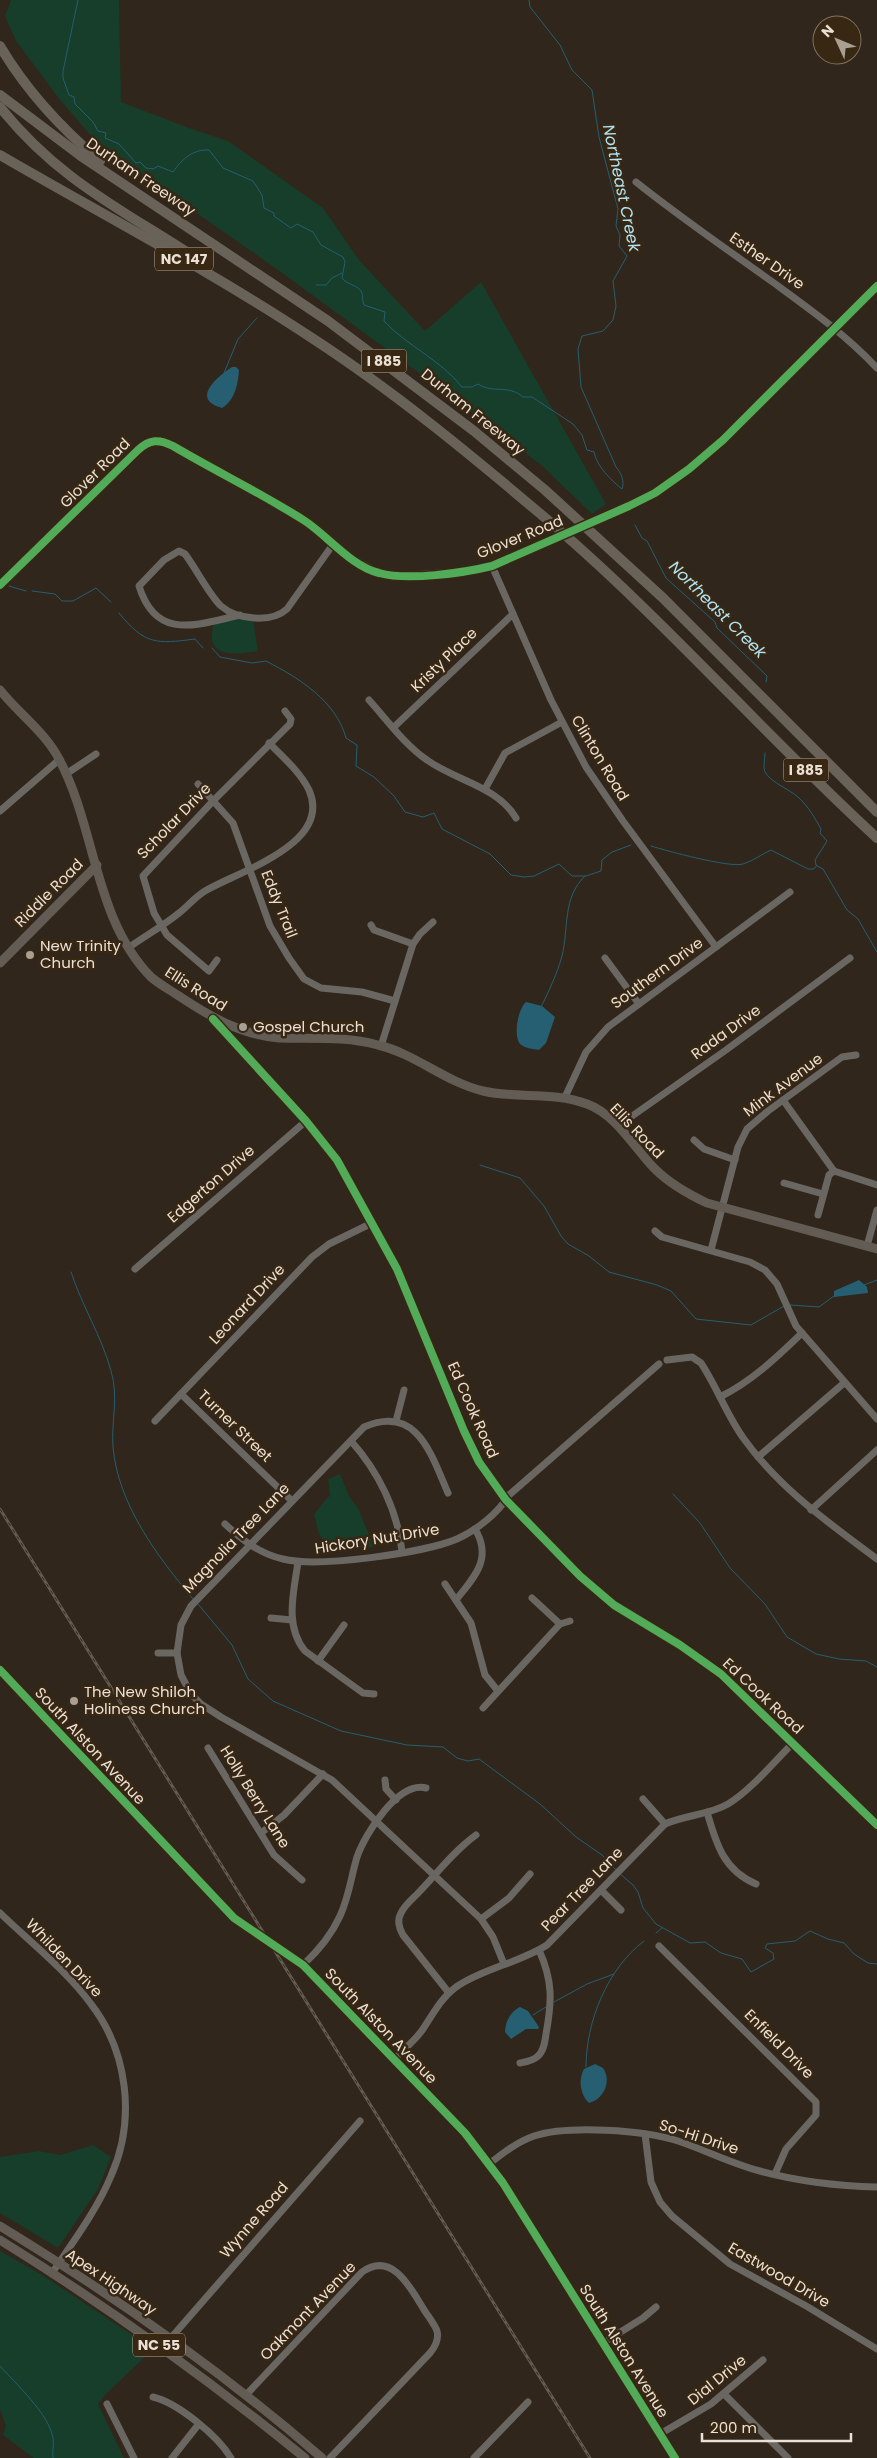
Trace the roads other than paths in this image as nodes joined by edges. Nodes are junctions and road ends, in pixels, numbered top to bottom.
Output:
1 (0, 46) edge
2 (0, 95) edge
3 (0, 107) edge
4 (0, 155) edge
5 (636, 182) dead end
6 (139, 194) junction
7 (877, 286) edge
8 (834, 328) junction
9 (315, 340) junction
10 (877, 368) edge
11 (334, 543) junction
12 (492, 566) junction
13 (0, 585) edge
14 (221, 606) junction
15 (513, 614) junction
16 (240, 615) junction
17 (222, 619) junction
18 (0, 690) edge
19 (368, 700) dead end
20 (285, 711) dead end
21 (562, 722) junction
22 (394, 727) junction
23 (269, 743) junction
24 (96, 754) dead end
25 (60, 759) junction
26 (66, 774) junction
27 (198, 784) dead end
28 (485, 789) junction
29 (214, 800) junction
30 (0, 811) edge
31 (877, 812) edge
32 (516, 818) dead end
33 (877, 838) edge
34 (97, 865) junction
35 (249, 868) junction
36 (790, 892) dead end
37 (434, 922) dead end
38 (161, 926) junction
39 (371, 926) dead end
40 (413, 944) junction
41 (716, 947) junction
42 (128, 948) junction
43 (605, 958) dead end
44 (850, 958) dead end
45 (217, 960) dead end
46 (0, 963) edge
47 (395, 1001) junction
48 (639, 1004) junction
49 (213, 1019) junction
50 (382, 1046) junction
51 (856, 1055) dead end
52 (565, 1097) junction
53 (783, 1100) junction
54 (306, 1121) junction
55 (618, 1126) junction
56 (694, 1140) dead end
57 (735, 1160) junction
58 (834, 1171) junction
59 (784, 1183) dead end
60 (877, 1185) edge
61 (823, 1194) junction
62 (721, 1206) junction
63 (877, 1210) edge
64 (818, 1214) dead end
65 (372, 1223) junction
66 (655, 1231) dead end
67 (868, 1246) junction
68 (877, 1249) edge
69 (711, 1250) junction
70 (135, 1269) dead end
71 (802, 1333) junction
72 (667, 1360) dead end
73 (659, 1364) dead end
74 (844, 1383) junction
75 (404, 1390) dead end
76 (181, 1394) junction
77 (720, 1397) junction
78 (877, 1419) edge
79 (155, 1421) dead end
80 (396, 1421) junction
81 (351, 1441) junction
82 (877, 1450) edge
83 (758, 1457) junction
84 (448, 1493) dead end
85 (291, 1500) junction
86 (506, 1500) junction
87 (811, 1510) junction
88 (225, 1524) dead end
89 (475, 1529) junction
90 (252, 1545) junction
91 (402, 1552) junction
92 (877, 1559) edge
93 (298, 1562) junction
94 (445, 1584) dead end
95 (532, 1598) dead end
96 (456, 1600) junction
97 (271, 1618) dead end
98 (292, 1620) junction
99 (570, 1621) dead end
100 (560, 1624) junction
101 (344, 1625) dead end
102 (158, 1653) dead end
103 (177, 1653) junction
104 (318, 1661) junction
105 (1, 1673) edge
106 (498, 1691) junction
107 (374, 1694) dead end
108 (483, 1708) dead end
109 (793, 1743) junction
110 (208, 1748) dead end
111 (323, 1774) junction
112 (384, 1780) dead end
113 (426, 1788) dead end
114 (644, 1799) dead end
115 (396, 1800) junction
116 (707, 1812) junction
117 (377, 1821) junction
118 (665, 1824) junction
119 (877, 1825) edge
120 (261, 1833) junction
121 (476, 1835) dead end
122 (530, 1874) dead end
123 (434, 1876) junction
124 (302, 1880) dead end
125 (756, 1884) dead end
126 (601, 1890) junction
127 (621, 1910) dead end
128 (0, 1912) edge
129 (481, 1919) junction
130 (659, 1946) dead end
131 (539, 1950) junction
132 (504, 1964) junction
133 (302, 1965) junction
134 (449, 1993) junction
135 (394, 2059) junction
136 (520, 2063) dead end
137 (360, 2121) dead end
138 (645, 2134) junction
139 (489, 2164) junction
140 (774, 2174) junction
141 (877, 2187) edge
142 (0, 2226) edge
143 (0, 2240) edge
144 (59, 2263) junction
145 (52, 2273) junction
146 (656, 2307) dead end
147 (170, 2339) junction
148 (603, 2343) junction
149 (877, 2349) edge
150 (764, 2360) dead end
151 (724, 2394) junction
152 (246, 2395) junction
153 (153, 2396) dead end
154 (528, 2402) dead end
155 (108, 2404) dead end
156 (198, 2425) junction
157 (660, 2434) junction
158 (134, 2458) edge
159 (172, 2458) edge
160 (231, 2458) edge
161 (305, 2458) edge
162 (322, 2458) edge
163 (330, 2458) edge
164 (474, 2458) edge
165 (675, 2458) edge
166 (788, 2458) edge

1 - 6 highway, I 885
2 - 6 highway, Durham Freeway
3 - 9 highway, I 885
4 - 9 highway, NC 147
5 - 8 street, Esther Drive
6 - 31 highway, Durham Freeway / I 885
7 - 8 street, Glover Road
8 - 10 street, Esther Drive
8 - 12 street, Glover Road, bridge
9 - 33 highway, I 885
11 - 12 street, Glover Road
11 - 13 street, Glover Road
11 - 16 street
12 - 15 street, Clinton Road
14 - 16 street
14 - 17 street
14 - 17 street
15 - 21 street, Clinton Road
15 - 22 street, Kristy Place
16 - 17 street
18 - 25 main road, Ellis Road
19 - 22 street
20 - 23 street, Scholar Drive
21 - 28 street
21 - 41 street, Clinton Road
22 - 28 street
23 - 29 street, Scholar Drive
23 - 35 street
24 - 26 street
25 - 26 main road, Ellis Road
25 - 30 street
26 - 34 main road, Ellis Road
27 - 29 street, Eddy Trail
28 - 32 street
29 - 35 street, Eddy Trail
29 - 38 street, Scholar Drive
34 - 42 main road, Ellis Road
34 - 46 main road, Riddle Road
35 - 38 street
35 - 47 street, Eddy Trail
36 - 41 street, Southern Drive
37 - 40 street
38 - 42 street
38 - 45 street, Scholar Drive
39 - 40 street
40 - 47 street
41 - 48 street, Southern Drive
42 - 49 main road, Ellis Road
43 - 48 street
44 - 55 street, Rada Drive
47 - 50 street
48 - 52 street, Southern Drive
49 - 50 main road, Ellis Road
49 - 54 street, Ed Cook Road
50 - 52 main road, Ellis Road
51 - 53 street, Mink Avenue
52 - 55 main road, Ellis Road
53 - 57 street, Mink Avenue
53 - 58 street
54 - 65 street, Ed Cook Road
54 - 70 street, Edgerton Drive
55 - 62 main road, Ellis Road
56 - 57 street
57 - 62 street, Mink Avenue
58 - 60 street
58 - 61 street
59 - 61 street
61 - 64 street
62 - 67 main road, Ellis Road
62 - 69 street, Mink Avenue
63 - 67 street
65 - 76 street, Leonard Drive
65 - 86 street, Ed Cook Road
66 - 69 street
67 - 68 main road, Ellis Road
69 - 71 street
71 - 74 street
71 - 77 street
72 - 77 street
73 - 86 street, Hickory Nut Drive
74 - 78 street
74 - 83 street
75 - 80 street
76 - 79 street, Leonard Drive
76 - 85 street, Turner Street
77 - 83 street
80 - 81 street, Magnolia Tree Lane
80 - 84 street
81 - 85 street, Magnolia Tree Lane
81 - 91 street
82 - 87 street
83 - 87 street
85 - 90 street, Magnolia Tree Lane
86 - 89 street, Hickory Nut Drive
86 - 109 street, Ed Cook Road
87 - 92 street
88 - 90 street, Hickory Nut Drive
89 - 91 street, Hickory Nut Drive
89 - 96 street
90 - 93 street, Hickory Nut Drive
90 - 103 street, Magnolia Tree Lane
91 - 93 street, Hickory Nut Drive
93 - 98 street
94 - 96 street
95 - 100 street
96 - 106 street
97 - 98 street
98 - 104 street
99 - 100 street
100 - 106 street
101 - 104 street
102 - 103 street
103 - 111 street, Magnolia Tree Lane
104 - 107 street
105 - 133 street, South Alston Avenue
106 - 108 street
109 - 116 street, Pear Tree Lane
109 - 119 street, Ed Cook Road
110 - 120 street, Holly Berry Lane
111 - 117 street, Magnolia Tree Lane
111 - 120 street
112 - 115 street
113 - 115 street
114 - 118 street
115 - 117 street
116 - 118 street, Pear Tree Lane
116 - 125 street
117 - 123 street, Magnolia Tree Lane
117 - 133 street
118 - 126 street, Pear Tree Lane
120 - 124 street, Holly Berry Lane
121 - 123 street
122 - 129 street
123 - 129 street, Magnolia Tree Lane
123 - 134 street
126 - 127 street
126 - 131 street, Pear Tree Lane
128 - 144 street, Whilden Drive
129 - 132 street, Magnolia Tree Lane
130 - 140 street, Enfield Drive
131 - 132 street, Pear Tree Lane
131 - 136 street
132 - 134 street, Pear Tree Lane
133 - 135 street, South Alston Avenue
134 - 135 street, Pear Tree Lane
135 - 139 street, South Alston Avenue
137 - 147 street, Wynne Road
138 - 139 street, So-Hi Drive
138 - 140 street, So-Hi Drive
138 - 149 street, Eastwood Drive
139 - 148 street, South Alston Avenue
140 - 141 street, So-Hi Drive
142 - 144 main road, Apex Highway / NC 55
143 - 145 main road, Apex Highway / NC 55
144 - 145 street, Whilden Drive
144 - 147 main road, Apex Highway / NC 55
145 - 161 main road, Apex Highway / NC 55
146 - 148 street
147 - 152 main road, Apex Highway / NC 55
148 - 157 street, South Alston Avenue
150 - 151 street, Dial Drive
151 - 157 street, Dial Drive
151 - 166 street
152 - 162 main road, Apex Highway / NC 55
152 - 163 street, Oakmont Avenue
153 - 156 street
154 - 164 street
155 - 158 street
156 - 159 street
156 - 160 street
157 - 165 street, South Alston Avenue

